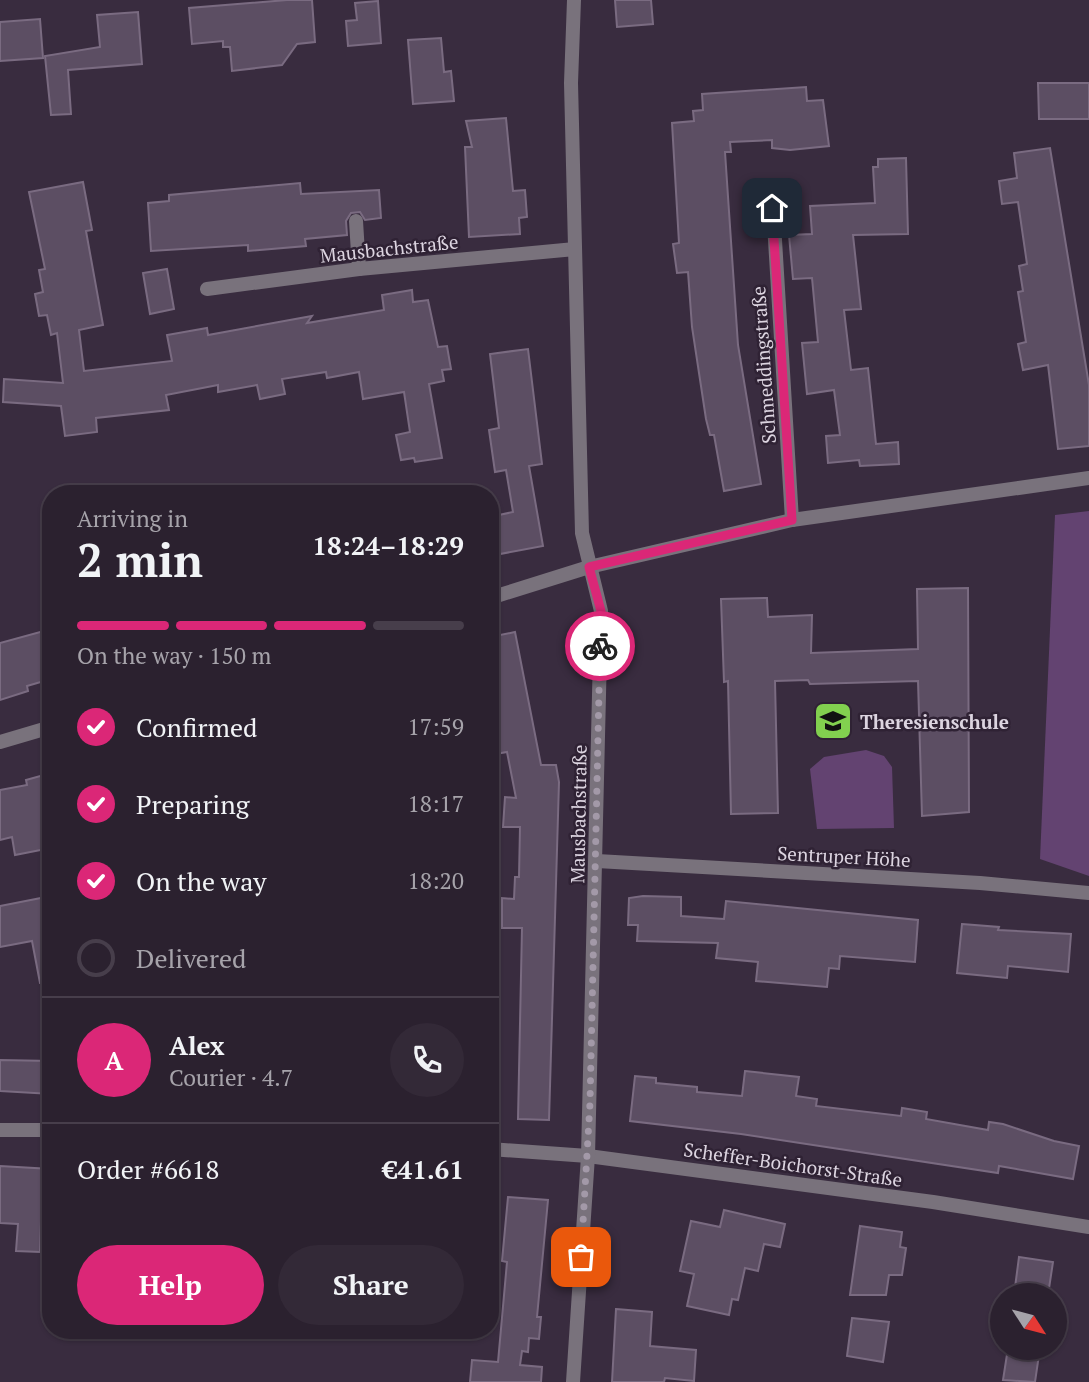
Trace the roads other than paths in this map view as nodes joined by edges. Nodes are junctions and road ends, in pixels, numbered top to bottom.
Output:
1 (574, 0) edge
2 (772, 208) dead end
3 (356, 221) dead end
4 (575, 249) junction
5 (359, 269) junction
6 (207, 289) dead end
7 (1089, 478) edge
8 (792, 520) junction
9 (589, 567) junction
10 (499, 595) edge
11 (42, 730) edge
12 (0, 742) edge
13 (597, 861) junction
14 (1089, 893) edge
15 (0, 1130) edge
16 (42, 1130) edge
17 (499, 1150) edge
18 (588, 1156) junction
19 (1089, 1227) edge
20 (573, 1382) edge

1 - 4 street, Mausbachstraße
2 - 8 street, Schmeddingstraße
3 - 5 street
4 - 5 street, Mausbachstraße
4 - 9 street, Mausbachstraße
5 - 6 street, Mausbachstraße
7 - 8 street
8 - 9 street
9 - 10 street
9 - 13 street, Mausbachstraße
11 - 12 street
13 - 14 street, Sentruper Höhe
13 - 18 street, Mausbachstraße
15 - 16 street
17 - 18 street, Scheffer-Boichorst-Straße
18 - 19 street, Scheffer-Boichorst-Straße
18 - 20 street, Mausbachstraße

